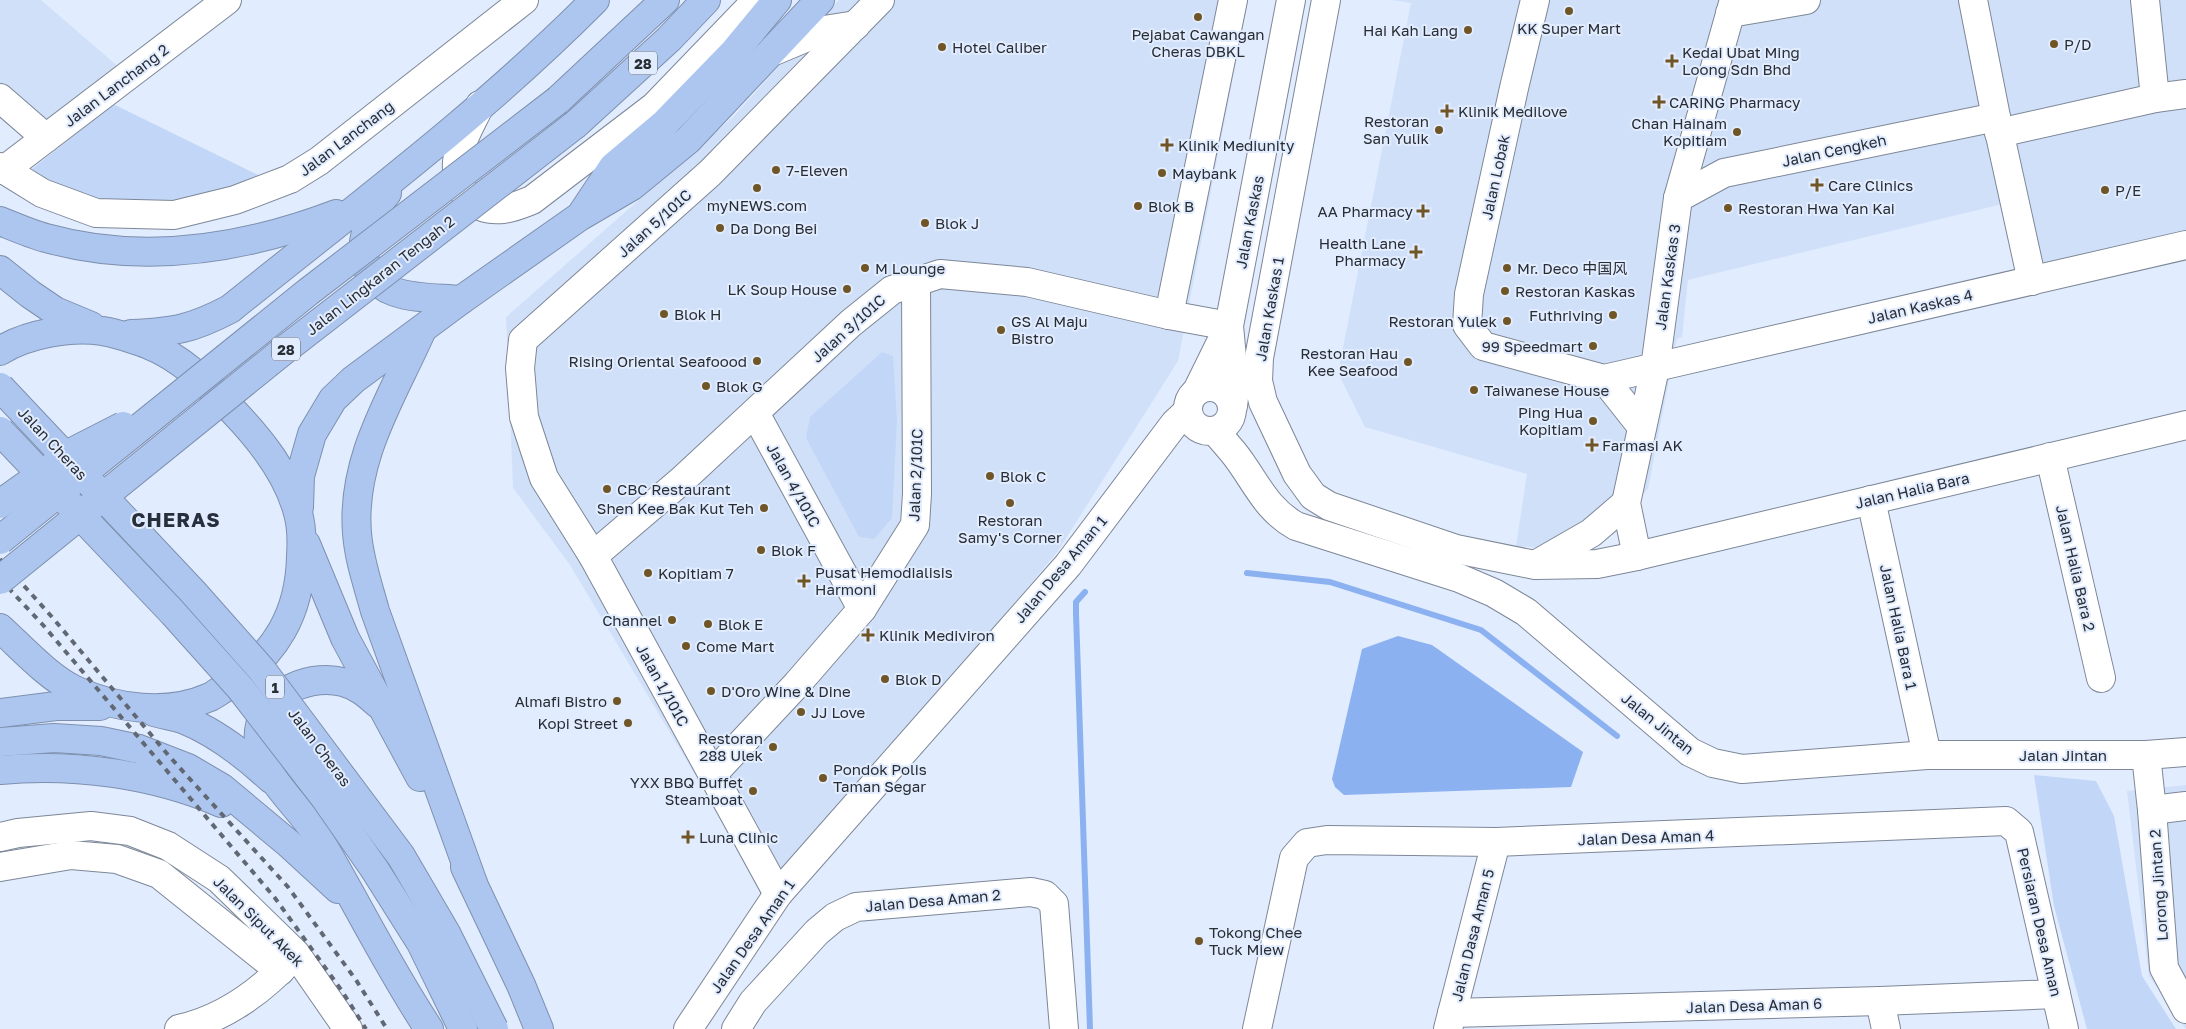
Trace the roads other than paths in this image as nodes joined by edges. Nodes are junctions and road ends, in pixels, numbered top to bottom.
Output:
1 (524, 0) edge
2 (595, 0) edge
3 (665, 0) edge
4 (706, 0) edge
5 (757, 0) edge
6 (777, 0) edge
7 (820, 0) edge
8 (880, 0) edge
9 (1233, 0) edge
10 (1291, 0) edge
11 (1326, 0) edge
12 (1535, 0) edge
13 (1806, 0) edge
14 (1972, 0) edge
15 (2145, 0) edge
16 (210, 5) edge
17 (1732, 6) edge
18 (856, 25) junction
19 (774, 51) junction
20 (2186, 94) edge
21 (0, 98) edge
22 (2155, 98) junction
23 (480, 105) junction
24 (1997, 125) junction
25 (46, 138) junction
26 (411, 166) junction
27 (2, 169) edge
28 (1678, 198) junction
29 (360, 205) junction
30 (580, 217) junction
31 (0, 221) edge
32 (2186, 245) edge
33 (0, 270) edge
34 (2032, 281) junction
35 (916, 283) junction
36 (461, 300) junction
37 (1169, 316) junction
38 (1230, 326) junction
39 (422, 331) junction
40 (111, 333) junction
41 (0, 351) edge
42 (1655, 368) junction
43 (1604, 379) junction
44 (0, 387) edge
45 (177, 398) junction
46 (1192, 401) junction
47 (755, 413) junction
48 (1227, 417) junction
49 (2186, 425) edge
50 (1642, 427) junction
51 (0, 431) edge
52 (2050, 457) junction
53 (544, 478) joint
54 (1871, 500) junction
55 (1626, 503) junction
56 (0, 504) edge
57 (300, 524) junction
58 (0, 540) edge
59 (593, 556) junction
60 (1638, 556) junction
61 (1535, 565) junction
62 (0, 580) edge
63 (862, 608) junction
64 (0, 628) edge
65 (2101, 678) dead end
66 (128, 707) junction
67 (383, 708) junction
68 (0, 713) edge
69 (0, 742) edge
70 (2186, 752) edge
71 (1927, 755) junction
72 (2146, 755) junction
73 (0, 770) edge
74 (712, 774) junction
75 (280, 787) junction
76 (2186, 806) edge
77 (2152, 810) junction
78 (259, 819) junction
79 (2006, 821) joint
80 (0, 837) edge
81 (1496, 842) junction
82 (0, 868) edge
83 (473, 883) junction
84 (778, 894) junction
85 (360, 910) junction
86 (288, 963) junction
87 (2056, 994) junction
88 (1880, 1002) junction
89 (2186, 1010) edge
90 (1450, 1021) edge
91 (178, 1029) edge
92 (348, 1029) edge
93 (429, 1029) edge
94 (463, 1029) edge
95 (494, 1029) edge
96 (539, 1029) edge
97 (688, 1029) edge
98 (736, 1029) edge
99 (1064, 1029) edge
100 (1257, 1029) edge
101 (1886, 1029) edge
102 (2064, 1029) edge

1 - 27 street, Jalan Lanchang
2 - 23 highway
3 - 45 highway, Jalan Lingkaran Tengah 2 / 28, bridge
4 - 62 highway, Jalan Lingkaran Tengah 2 / 28, bridge
5 - 23 street
6 - 30 highway
7 - 19 highway
8 - 18 street, Jalan 5/101C
9 - 37 street
10 - 38 street, Jalan Kaskas
11 - 61 street, Jalan Kaskas 1
12 - 43 street, Jalan Lobak
13 - 17 street
14 - 24 street
15 - 22 street
16 - 25 street, Jalan Lanchang 2
17 - 28 street, Jalan Kaskas 3
18 - 19 street
18 - 53 street, Jalan 5/101C
19 - 30 highway
20 - 22 street, Jalan Cengkeh
21 - 25 street
22 - 24 street, Jalan Cengkeh
23 - 26 highway
24 - 28 street, Jalan Cengkeh
24 - 34 street
25 - 27 street, Jalan Lanchang 2
26 - 29 highway
26 - 36 highway
28 - 42 street, Jalan Kaskas 3
29 - 31 highway
29 - 40 highway
30 - 36 highway
32 - 34 street, Jalan Kaskas 4
33 - 40 highway
34 - 42 street, Jalan Kaskas 4
35 - 37 street, Jalan 3/101C
35 - 47 street, Jalan 3/101C
35 - 63 street, Jalan 2/101C
36 - 39 highway
37 - 38 street, Jalan 3/101C
38 - 46 street, Jalan Kaskas
38 - 48 street, Jalan Kaskas
39 - 57 highway
39 - 83 highway
40 - 41 highway
40 - 57 highway
42 - 43 street
42 - 50 street, Jalan Kaskas 3
43 - 50 street
44 - 95 highway, Jalan Cheras / 1, bridge
45 - 56 highway, bridge
45 - 58 highway, Jalan Lingkaran Tengah 2 / 28, bridge
46 - 48 street
46 - 48 street
46 - 84 street, Jalan Desa Aman 1
47 - 59 street, Jalan 3/101C
47 - 63 street, Jalan 4/101C
48 - 71 street, Jalan Jintan
49 - 52 street, Jalan Halia Bara
50 - 55 street, Jalan Kaskas 3
51 - 94 highway, Jalan Cheras / 1, bridge
52 - 54 street, Jalan Halia Bara
52 - 65 street, Jalan Halia Bara 2
53 - 59 street, Jalan 1/101C
54 - 60 street, Jalan Halia Bara
54 - 71 street, Jalan Halia Bara 1
55 - 60 street, Jalan Kaskas 3
55 - 61 street
57 - 66 highway
57 - 67 highway
59 - 74 street, Jalan 1/101C
60 - 61 street, Jalan Kaskas 1
63 - 74 street, Jalan 2/101C
64 - 66 highway
66 - 68 highway
66 - 75 highway
67 - 75 highway
67 - 83 highway
69 - 78 highway
70 - 72 street, Jalan Jintan
71 - 72 street, Jalan Jintan
72 - 77 street, Lorong Jintan 2
73 - 78 highway
74 - 84 street, Jalan 1/101C
75 - 85 highway
76 - 77 street
77 - 89 street, Lorong Jintan 2
78 - 85 highway
79 - 81 street, Jalan Desa Aman 4
79 - 87 street, Persiaran Desa Aman
80 - 86 street, Jalan Siput Akek
81 - 90 street, Jalan Dasa Aman 5
81 - 100 street, Jalan Desa Aman 4
82 - 86 street
83 - 96 highway
84 - 97 street, Jalan Desa Aman 1
85 - 93 highway
86 - 91 street
86 - 92 street, Jalan Siput Akek
87 - 88 street, Jalan Desa Aman 6
87 - 102 street, Persiaran Desa Aman
88 - 90 street, Jalan Desa Aman 6
88 - 101 street
98 - 99 street, Jalan Desa Aman 2

